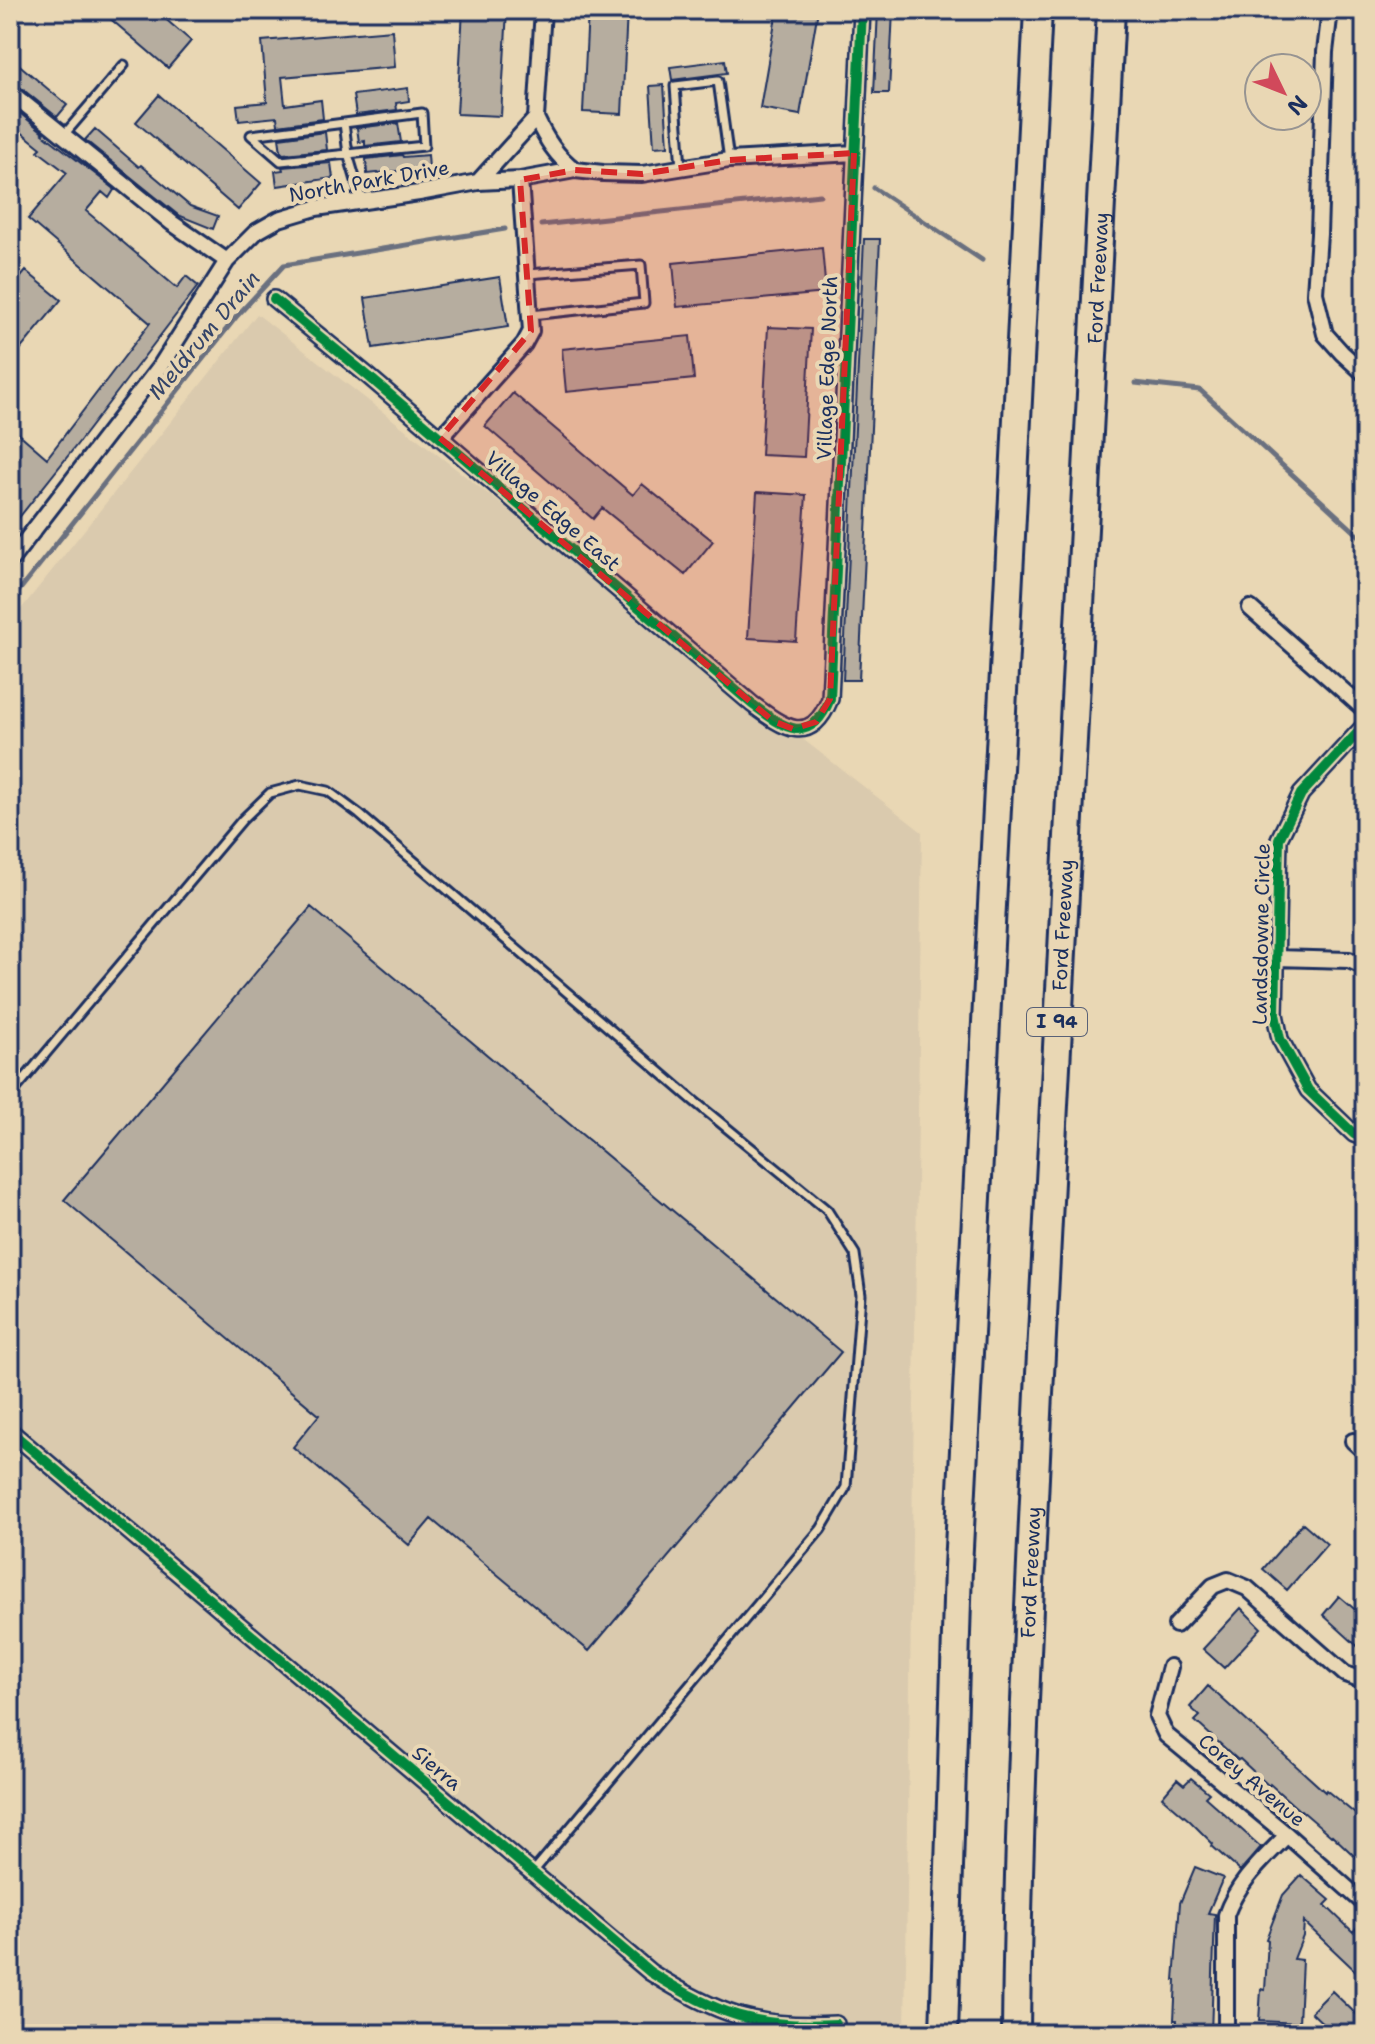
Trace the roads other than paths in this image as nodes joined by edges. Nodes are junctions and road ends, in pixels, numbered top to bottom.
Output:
1 (543, 10) edge
2 (862, 10) edge
3 (1038, 10) edge
4 (1111, 10) edge
5 (1330, 10) edge
6 (124, 65) dead end
7 (10, 92) edge
8 (536, 118) junction
9 (344, 123) junction
10 (63, 136) junction
11 (854, 153) junction
12 (348, 154) junction
13 (729, 160) junction
14 (681, 168) junction
15 (575, 170) junction
16 (520, 180) junction
17 (478, 182) junction
18 (362, 201) junction
19 (227, 261) junction
20 (528, 274) junction
21 (274, 299) dead end
22 (531, 315) junction
23 (1365, 374) edge
24 (440, 438) junction
25 (10, 561) edge
26 (1250, 608) dead end
27 (1365, 710) edge
28 (816, 722) joint
29 (1365, 725) edge
30 (1276, 958) junction
31 (1365, 967) edge
32 (10, 1096) edge
33 (1365, 1138) edge
34 (10, 1431) edge
35 (1176, 1625) dead end
36 (1170, 1667) dead end
37 (1365, 1681) edge
38 (1287, 1835) junction
39 (533, 1873) junction
40 (1365, 1904) edge
41 (836, 2034) edge
42 (944, 2034) edge
43 (1016, 2034) edge
44 (1226, 2034) edge

1 - 8 street
2 - 11 street, Village Edge North
3 - 42 highway
4 - 43 highway, Ford Freeway / I 94
5 - 23 street
6 - 10 lane
7 - 10 street
8 - 15 street
8 - 17 street
9 - 12 lane
9 - 12 lane
9 - 12 lane
10 - 19 street
11 - 13 street, North Park Drive
11 - 28 street, Village Edge North
12 - 18 lane
13 - 14 street, North Park Drive
13 - 14 lane
14 - 15 street, North Park Drive
15 - 16 street, North Park Drive
16 - 17 street, North Park Drive
16 - 20 street
17 - 18 street, North Park Drive
18 - 19 street, North Park Drive
19 - 25 street, North Park Drive
20 - 22 street
20 - 22 lane
21 - 24 street, Village Edge East
22 - 24 street
24 - 28 street, Village Edge East
26 - 27 street
29 - 30 street, Landsdowne Circle
30 - 31 street
30 - 33 street, Landsdowne Circle
32 - 39 lane
34 - 39 street, Sierra
35 - 37 street
36 - 38 street, Corey Avenue
38 - 40 street, Corey Avenue
38 - 44 street
39 - 41 street, Sierra

